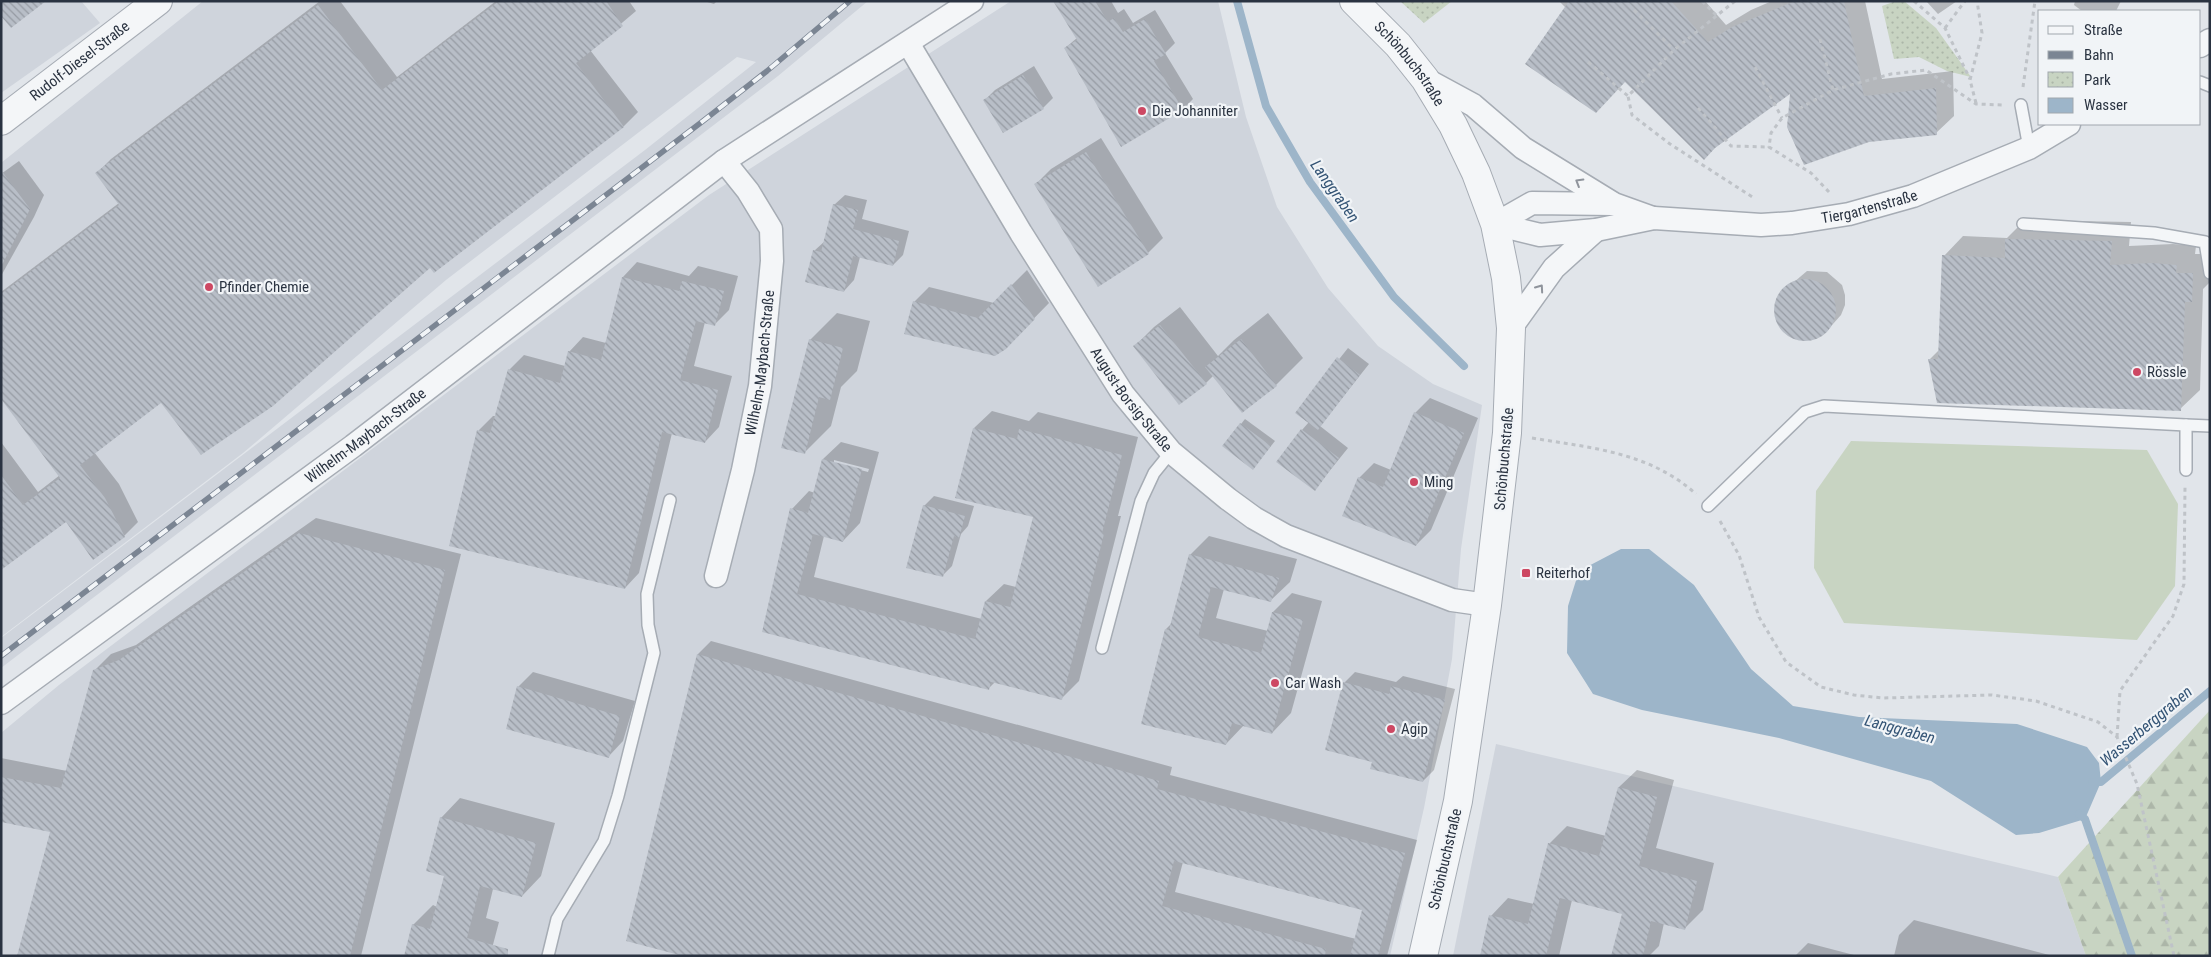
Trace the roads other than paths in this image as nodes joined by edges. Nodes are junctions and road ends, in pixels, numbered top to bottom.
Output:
1 (158, 1) edge
2 (972, 1) edge
3 (1354, 1) edge
4 (908, 43) junction
5 (1425, 79) junction
6 (2021, 105) road end
7 (1, 121) edge
8 (2067, 125) edge
9 (2029, 148) junction
10 (724, 161) junction
11 (1614, 204) junction
12 (1654, 218) junction
13 (1495, 224) junction
14 (2023, 224) dead end
15 (1596, 230) junction
16 (2208, 243) edge
17 (2210, 272) edge
18 (1512, 328) junction
19 (2186, 425) junction
20 (2210, 426) edge
21 (1171, 452) junction
22 (2186, 470) road end
23 (670, 500) dead end
24 (1708, 506) road end
25 (716, 576) dead end
26 (1487, 605) junction
27 (1102, 648) dead end
28 (1, 703) edge
29 (548, 956) edge
30 (1423, 956) edge

1 - 7 street, Rudolf-Diesel-Straße
2 - 4 street, Wilhelm-Maybach-Straße
3 - 5 street, Schönbuchstraße
4 - 10 street, Wilhelm-Maybach-Straße
4 - 21 street, August-Borsig-Straße
11 -> 5 street, Tiergartenstraße
5 - 13 street, Schönbuchstraße
6 - 9 lane
8 - 9 street, Tiergartenstraße
9 - 12 street, Tiergartenstraße
10 - 25 street, Wilhelm-Maybach-Straße
10 - 28 street, Wilhelm-Maybach-Straße
11 - 12 street, Tiergartenstraße
11 - 13 street, Tiergartenstraße
12 - 15 street, Tiergartenstraße
13 - 15 street, Tiergartenstraße
13 - 18 street, Schönbuchstraße
14 - 16 lane
18 -> 15 street
16 - 17 lane
18 - 26 street, Schönbuchstraße
19 - 20 lane
19 - 22 lane
19 - 24 lane
21 - 26 street, August-Borsig-Straße
21 - 27 lane
23 - 29 lane
26 - 30 street, Schönbuchstraße

